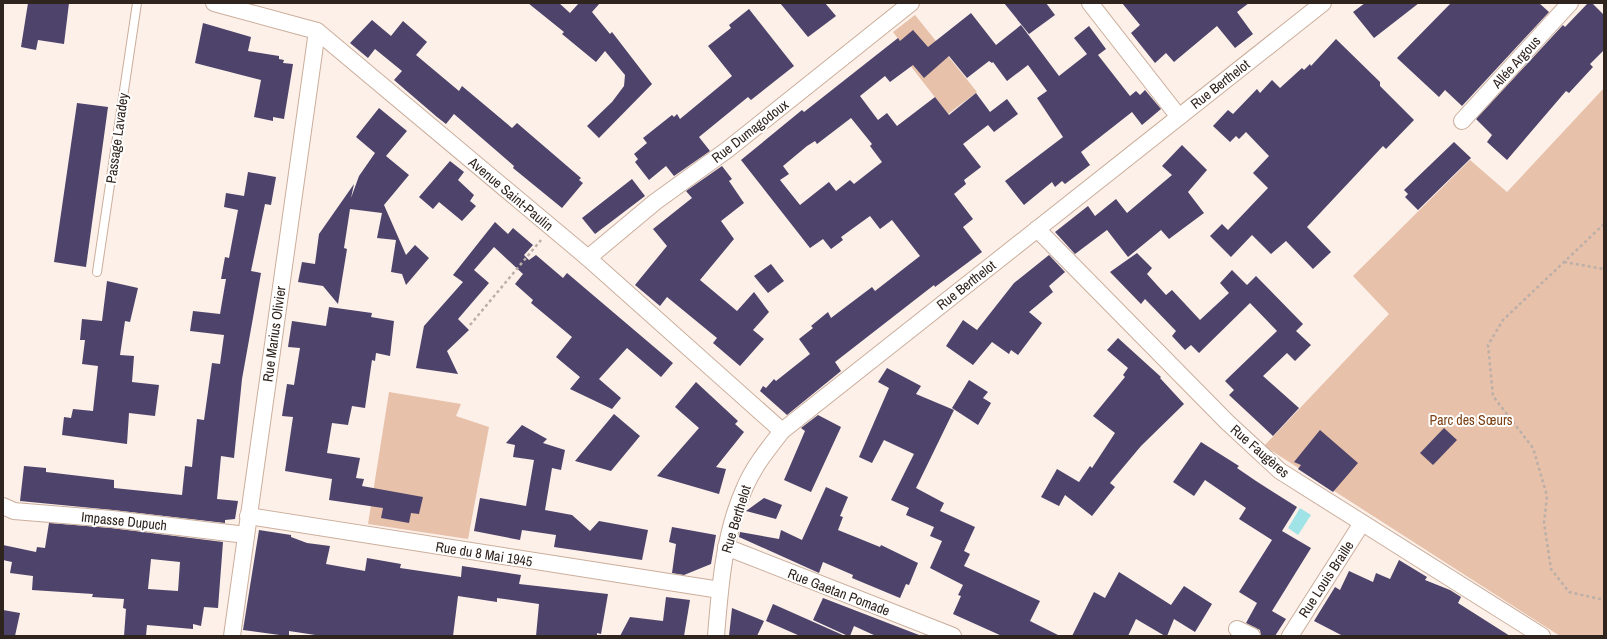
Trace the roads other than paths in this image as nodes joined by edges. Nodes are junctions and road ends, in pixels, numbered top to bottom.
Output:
1 (136, 3) edge
2 (214, 3) edge
3 (911, 3) edge
4 (1090, 3) edge
5 (1323, 3) edge
6 (1570, 3) edge
7 (317, 31) junction
8 (1178, 117) junction
9 (1462, 121) dead end
10 (1038, 229) junction
11 (588, 258) junction
12 (97, 272) dead end
13 (782, 431) junction
14 (3, 506) edge
15 (248, 516) junction
16 (1362, 523) junction
17 (246, 535) junction
18 (726, 548) junction
19 (720, 590) junction
20 (1237, 629) dead end
21 (232, 636) edge
22 (716, 636) edge
23 (953, 636) edge
24 (1252, 636) edge
25 (1290, 636) edge
26 (1542, 636) edge

1 - 12 lane, Passage Lavadey
2 - 7 street, Avenue Saint-Paulin
3 - 11 street, Rue Dumagodoux
4 - 8 street
5 - 8 street, Rue Berthelot
6 - 9 street, Allée Argous
7 - 11 street, Avenue Saint-Paulin
7 - 15 street, Rue Marius Olivier
8 - 10 street, Rue Berthelot
10 - 13 street, Rue Berthelot
10 - 16 street, Rue Faugères
11 - 13 street, Avenue Saint-Paulin
13 - 18 street, Rue Berthelot
14 - 17 street, Impasse Dupuch
15 - 17 street, Rue Marius Olivier
15 - 19 street, Rue du 8 Mai 1945
16 - 25 street, Rue Louis Braille
16 - 26 street, Rue Faugères
17 - 21 street, Rue Marius Olivier
18 - 19 street, Rue Berthelot
18 - 23 street, Rue Gaetan Pomade
19 - 22 street, Rue Berthelot
20 - 24 street

